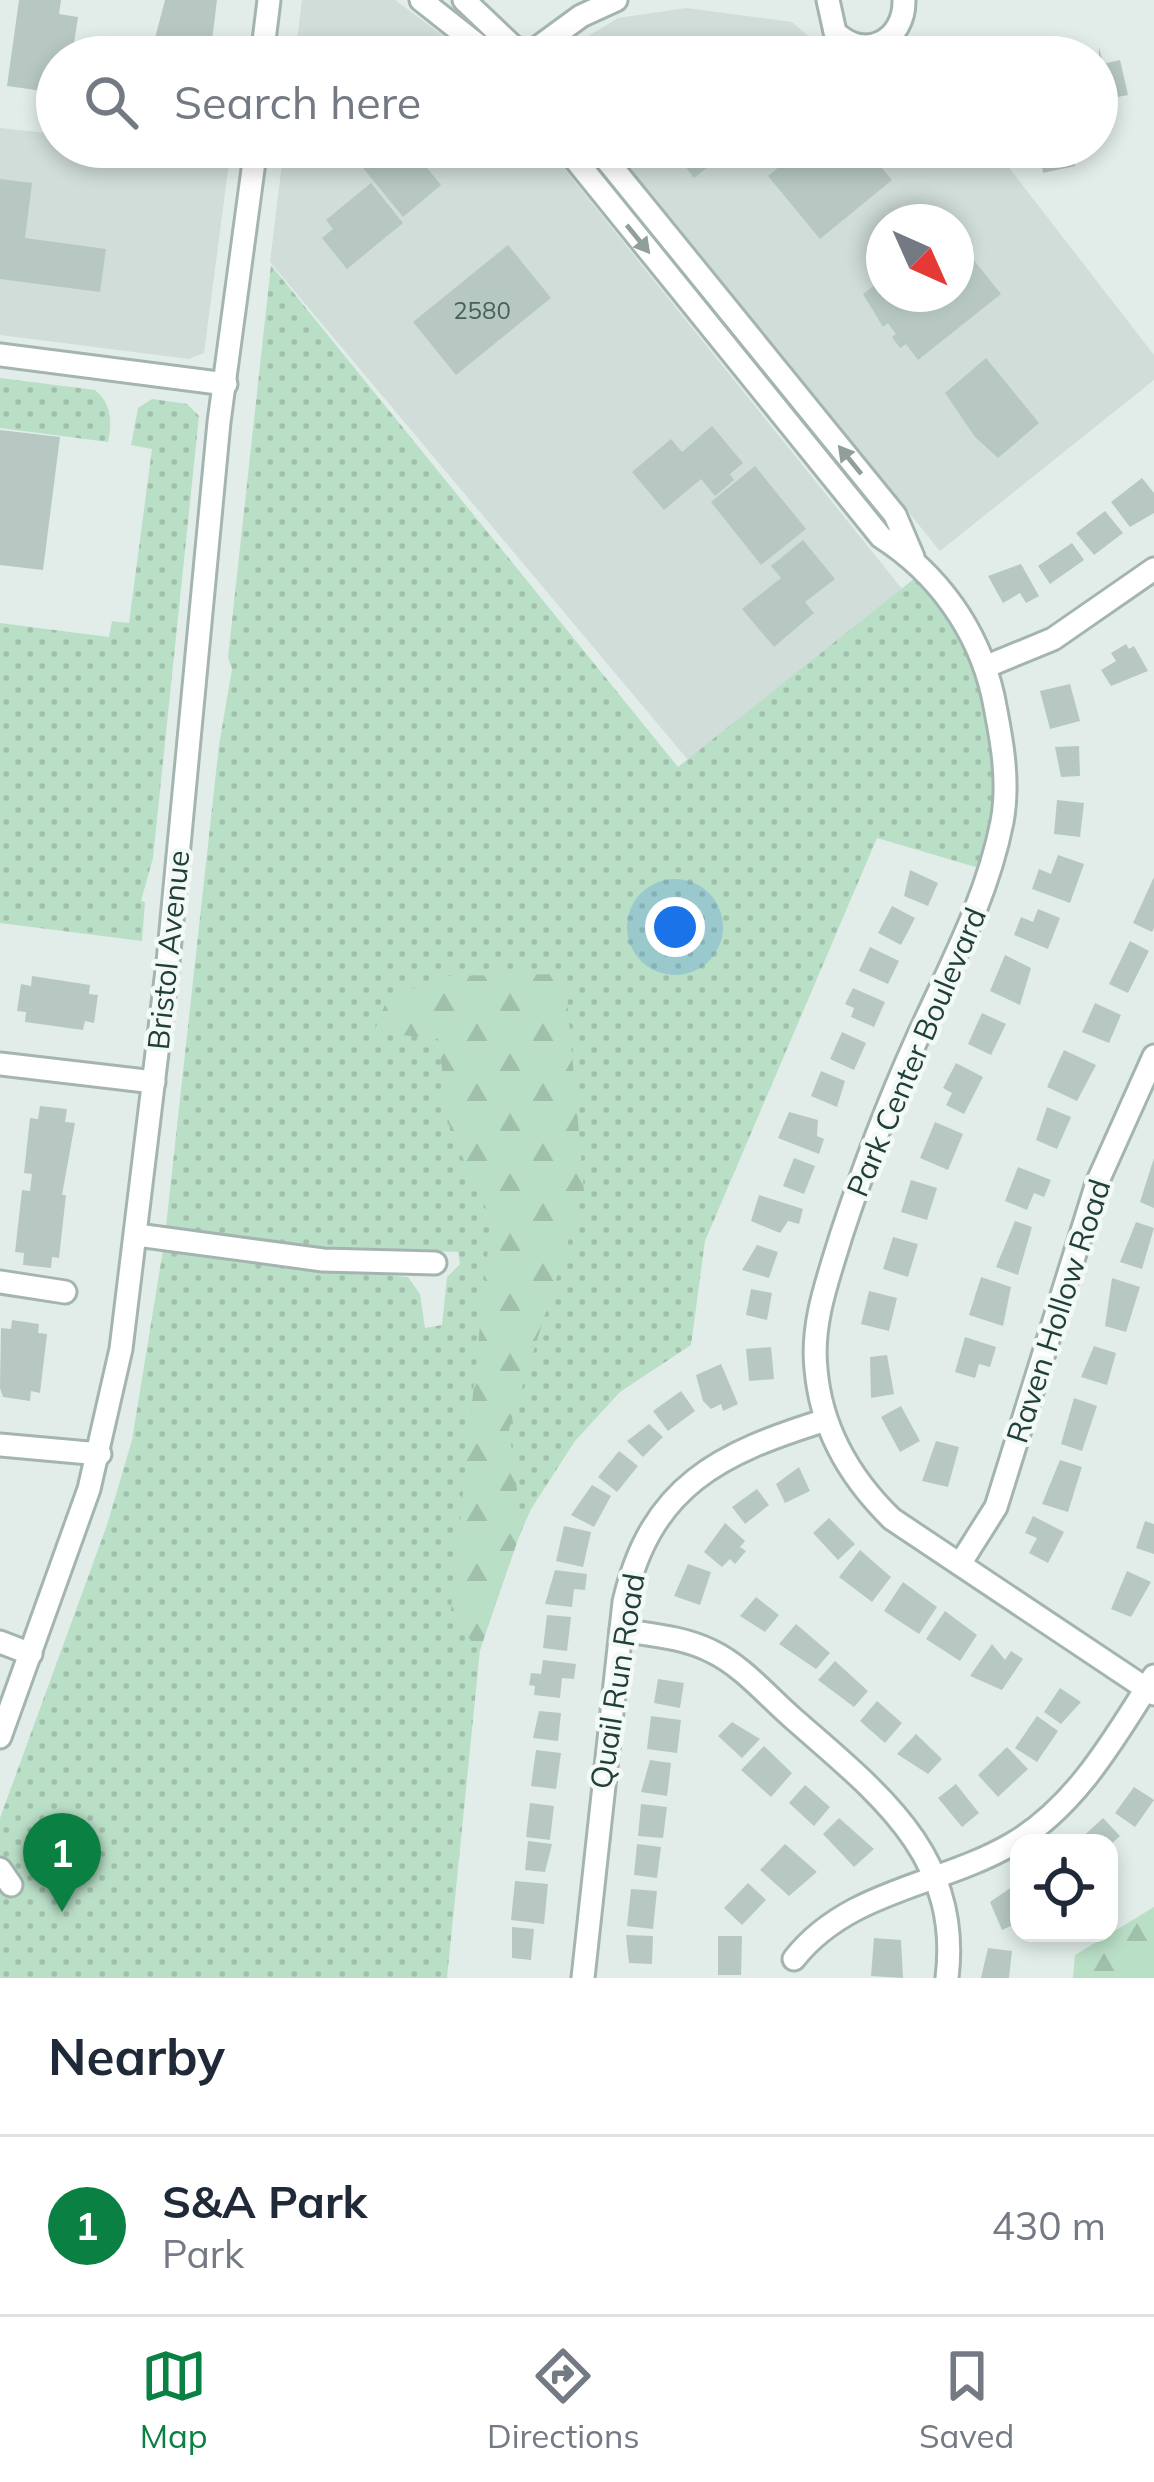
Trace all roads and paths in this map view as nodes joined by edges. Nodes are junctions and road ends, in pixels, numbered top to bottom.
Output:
1 (269, 0) edge
2 (421, 0) edge
3 (464, 0) edge
4 (616, 0) edge
5 (904, 0) edge
6 (821, 1) edge
7 (265, 36) edge
8 (466, 36) edge
9 (503, 36) edge
10 (552, 36) edge
11 (843, 36) edge
12 (891, 36) edge
13 (253, 168) edge
14 (583, 168) edge
15 (613, 168) edge
16 (0, 355) edge
17 (226, 384) junction
18 (913, 557) junction
19 (1154, 569) edge
20 (985, 667) junction
21 (1154, 1056) edge
22 (0, 1064) edge
23 (154, 1082) junction
24 (137, 1235) junction
25 (435, 1263) dead end
26 (0, 1282) edge
27 (65, 1292) dead end
28 (826, 1420) junction
29 (0, 1445) edge
30 (100, 1454) junction
31 (960, 1564) junction
32 (621, 1630) junction
33 (0, 1642) edge
34 (31, 1654) junction
35 (1151, 1686) edge
36 (0, 1737) edge
37 (938, 1876) junction
38 (794, 1959) dead end
39 (583, 1978) edge
40 (947, 1978) edge

1 - 7 street
2 - 8 street
3 - 9 street
4 - 10 street
5 - 12 street
6 - 11 street
13 - 17 street, Bristol Avenue
14 -> 18 street, Park Center Boulevard
18 -> 15 street, Park Center Boulevard
16 - 17 street
17 - 23 street, Bristol Avenue
18 - 20 street, Park Center Boulevard
19 - 20 street
20 - 28 street, Park Center Boulevard
21 - 31 street, Raven Hollow Road
22 - 23 street
23 - 24 street, Bristol Avenue
24 - 25 street
24 - 30 street, Bristol Avenue
26 - 27 street
28 - 31 street, Park Center Boulevard
28 - 32 street, Quail Run Road
29 - 30 street
30 - 34 street, Bristol Avenue
31 - 35 street, Park Center Boulevard
32 - 37 street
32 - 39 street, Quail Run Road
33 - 34 street
34 - 36 street, Bristol Avenue
35 - 37 street
37 - 38 street
37 - 40 street

